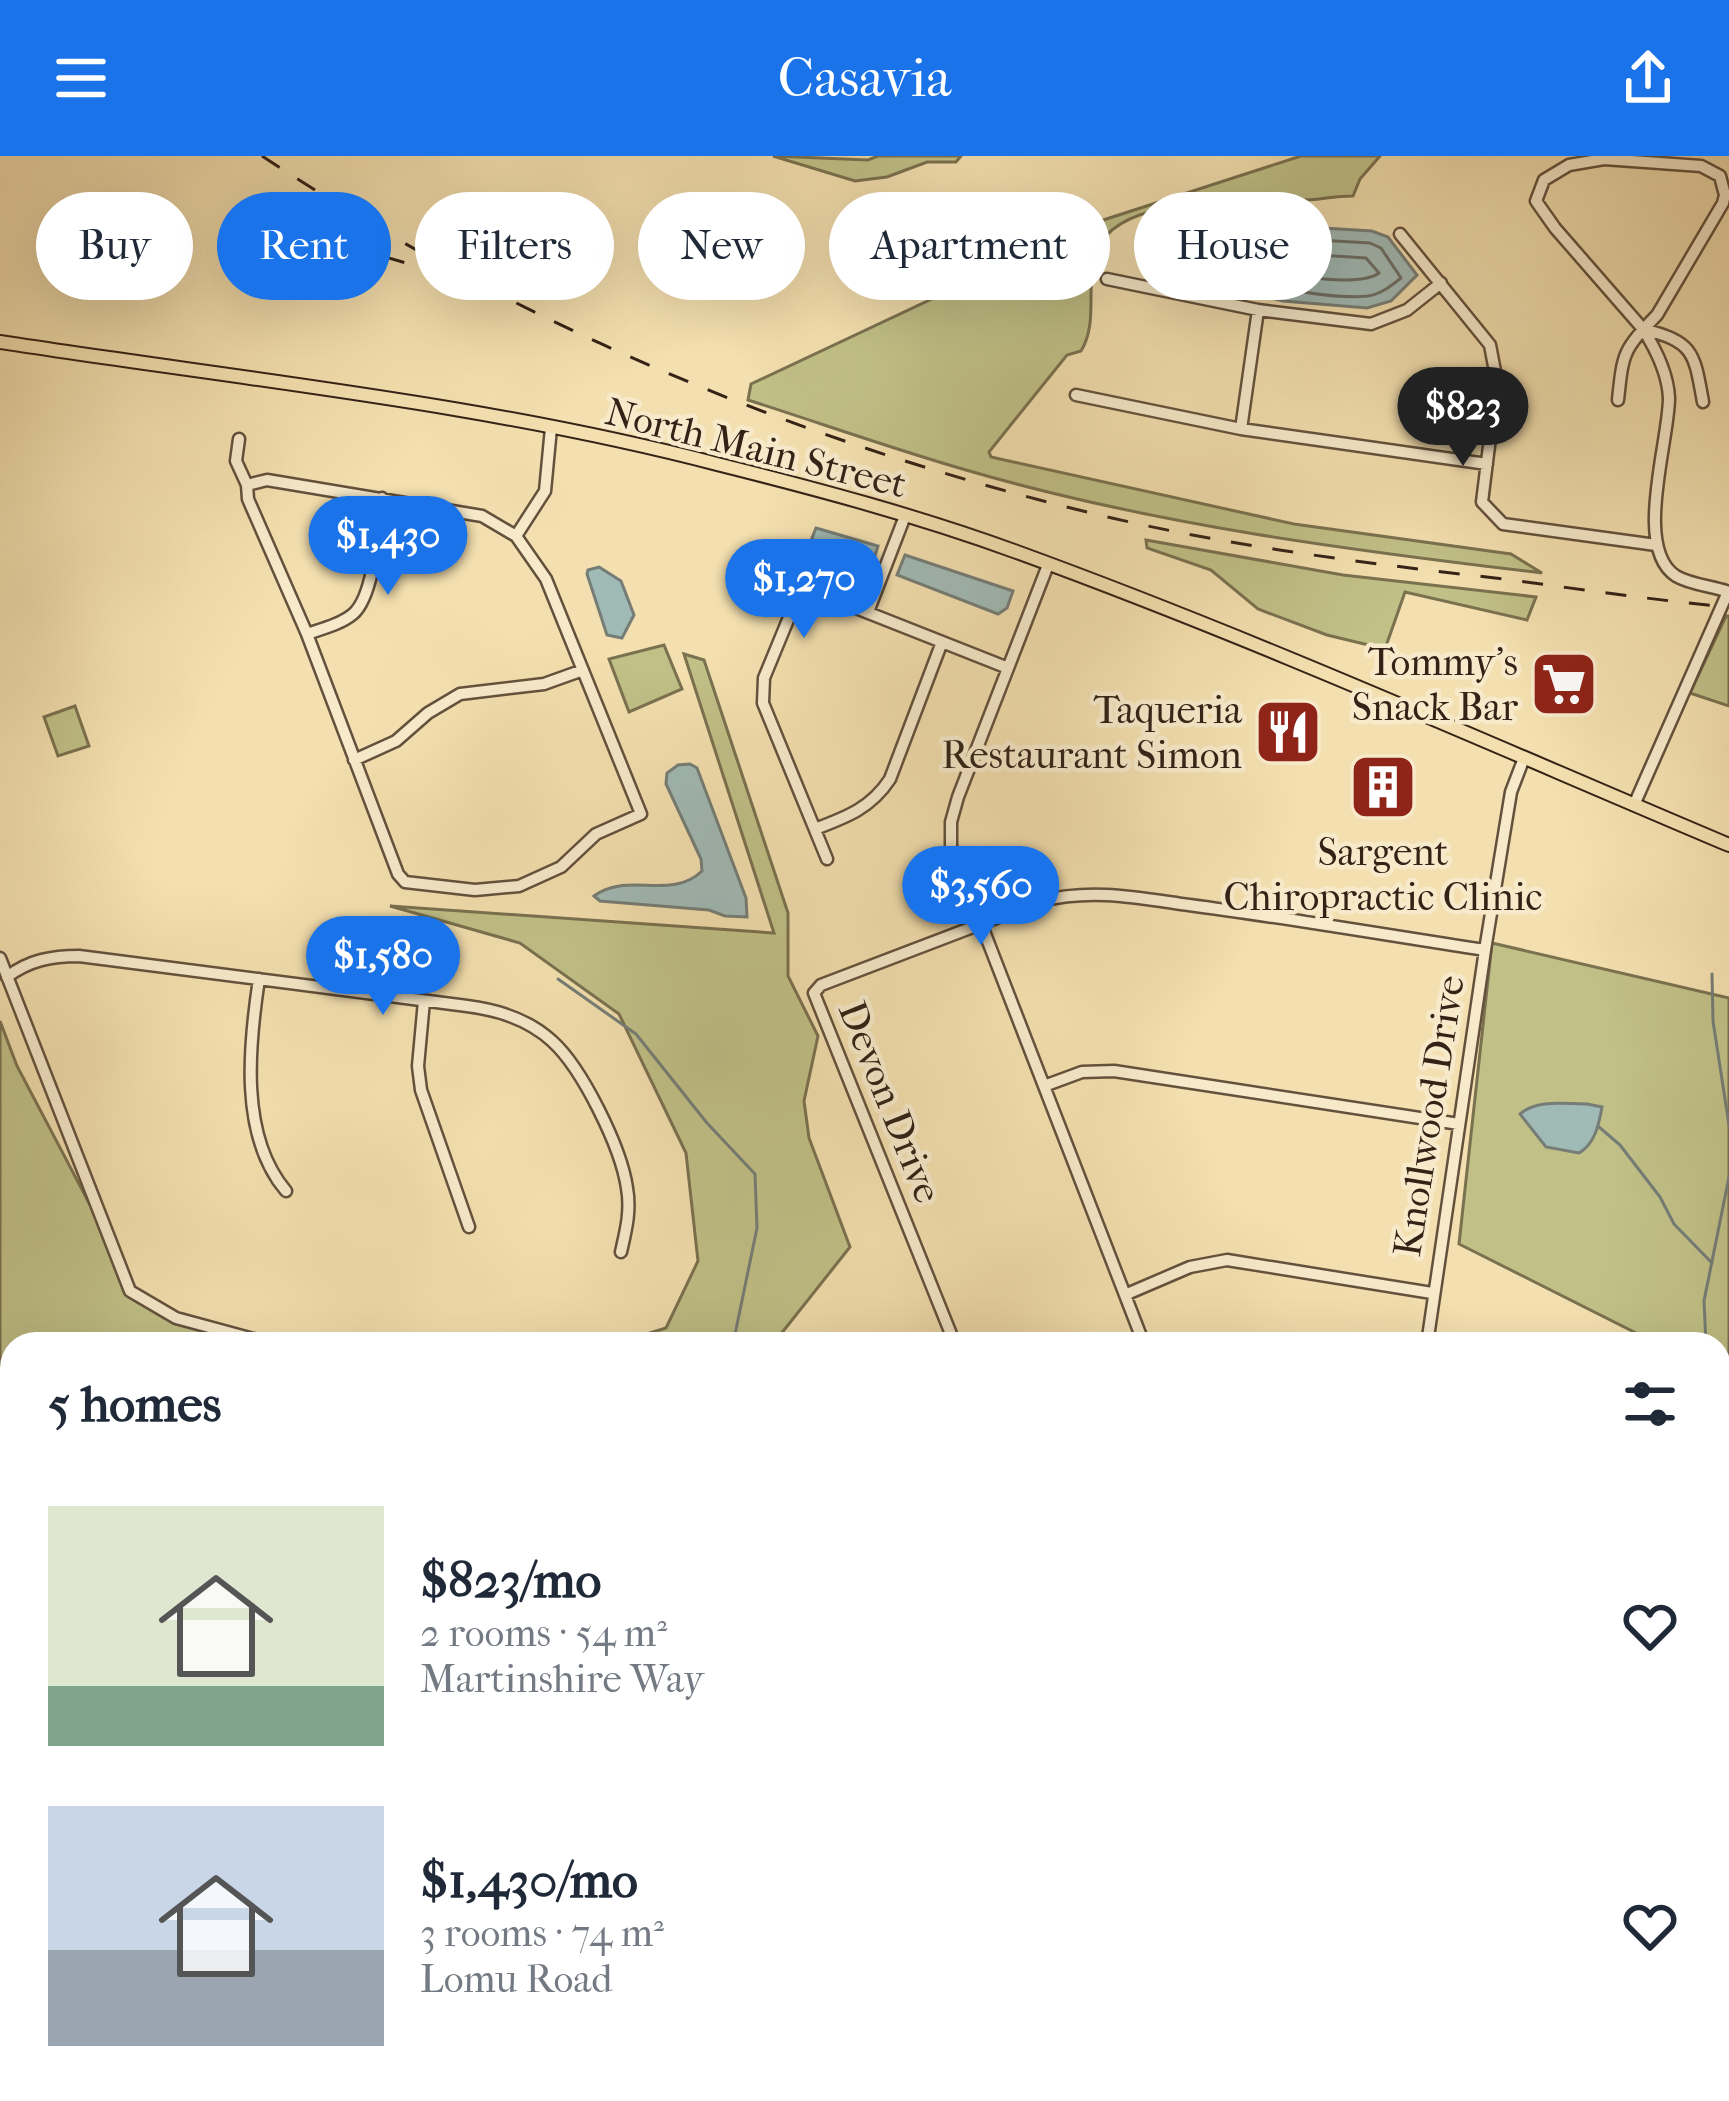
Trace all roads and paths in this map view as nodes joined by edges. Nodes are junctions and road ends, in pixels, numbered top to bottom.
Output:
1 (1400, 234) dead end
2 (1110, 280) edge
3 (1441, 283) junction
4 (1258, 310) junction
5 (1643, 329) junction
6 (0, 342) edge
7 (1076, 395) dead end
8 (1618, 400) dead end
9 (1702, 402) dead end
10 (551, 428) junction
11 (1241, 430) junction
12 (239, 439) dead end
13 (1487, 464) junction
14 (247, 485) junction
15 (382, 498) junction
16 (905, 516) junction
17 (516, 536) junction
18 (1656, 544) junction
19 (1048, 565) junction
20 (1729, 592) edge
21 (868, 612) junction
22 (308, 634) junction
23 (942, 642) junction
24 (1008, 668) junction
25 (583, 670) junction
26 (1524, 758) junction
27 (354, 760) junction
28 (1634, 805) junction
29 (815, 829) junction
30 (1729, 845) edge
31 (827, 859) dead end
32 (979, 924) junction
33 (1485, 950) junction
34 (0, 958) edge
35 (7, 977) junction
36 (259, 979) junction
37 (424, 1001) junction
38 (1044, 1086) junction
39 (1459, 1124) junction
40 (286, 1191) dead end
41 (469, 1227) dead end
42 (621, 1252) dead end
43 (1432, 1293) junction
44 (1127, 1294) junction
45 (228, 1332) edge
46 (950, 1332) edge
47 (1140, 1332) edge
48 (1427, 1332) edge

1 - 3 street
2 - 4 street
3 - 4 street
3 - 13 street
4 - 11 street
5 - 5 street
5 - 8 street
5 - 9 street
5 - 18 street
6 - 10 main road, North Main Street
7 - 11 street
10 - 16 main road, North Main Street
10 - 17 street
11 - 13 street
12 - 14 street
13 - 18 street
14 - 15 street
14 - 22 street
15 - 17 street
15 - 22 street
16 - 19 main road, North Main Street
16 - 21 street
17 - 25 street
18 - 20 street
19 - 24 street
19 - 26 main road, North Main Street
20 - 28 street
21 - 23 street
21 - 29 street
22 - 27 street
23 - 24 street
23 - 29 street
24 - 32 street
25 - 27 street
25 - 27 street
26 - 28 main road, North Main Street
26 - 33 street, Knollwood Drive
28 - 30 main road, North Main Street
29 - 31 street
32 - 33 street, Devon Drive
32 - 38 street
32 - 46 street, Devon Drive
33 - 39 street, Knollwood Drive
34 - 35 street
35 - 36 street
35 - 45 street
36 - 37 street
36 - 40 street
37 - 41 street
37 - 42 street
38 - 39 street
38 - 44 street
39 - 43 street, Knollwood Drive
43 - 44 street
43 - 48 street, Knollwood Drive
44 - 47 street

